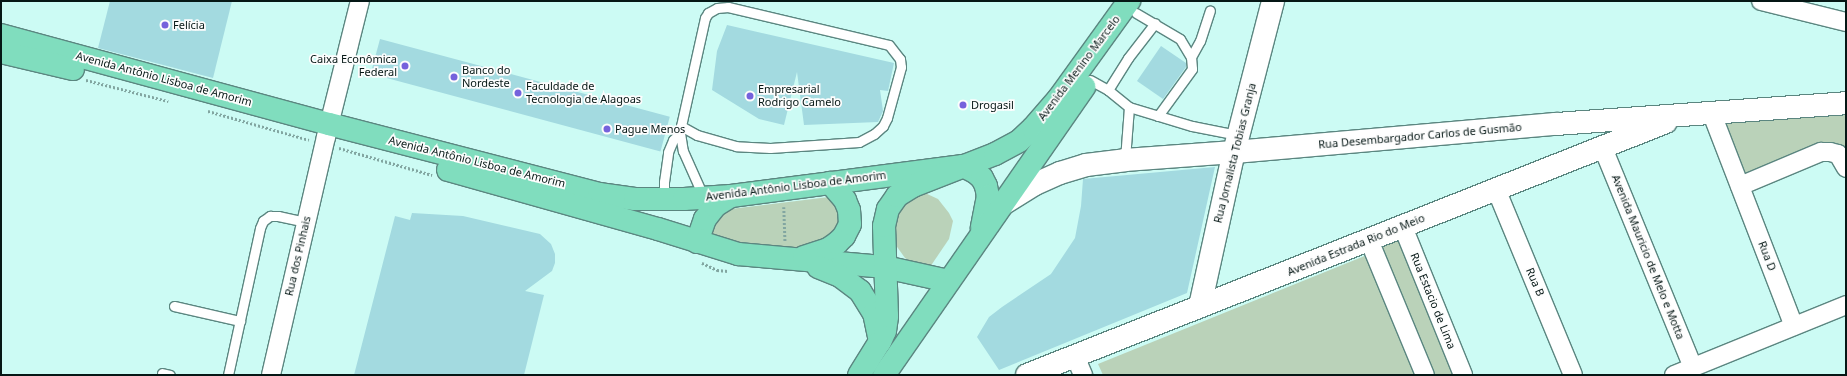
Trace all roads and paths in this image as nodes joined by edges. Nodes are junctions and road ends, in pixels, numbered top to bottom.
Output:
1 (360, 1) edge
2 (1273, 1) edge
3 (1761, 1) edge
4 (1136, 5) edge
5 (1210, 11) dead end
6 (1846, 22) edge
7 (1155, 23) junction
8 (1, 35) edge
9 (1, 52) edge
10 (1191, 57) junction
11 (82, 79) dead end
12 (1099, 85) junction
13 (175, 102) dead end
14 (1846, 103) edge
15 (1129, 107) junction
16 (205, 111) dead end
17 (1712, 114) junction
18 (1683, 115) junction
19 (1158, 116) junction
20 (1556, 124) junction
21 (680, 130) junction
22 (326, 135) junction
23 (1236, 144) junction
24 (1603, 148) junction
25 (1572, 159) junction
26 (1125, 160) junction
27 (963, 166) junction
28 (1846, 168) edge
29 (434, 175) dead end
30 (830, 183) junction
31 (1740, 186) junction
32 (1496, 189) junction
33 (784, 190) junction
34 (731, 196) junction
35 (704, 198) junction
36 (664, 199) junction
37 (1003, 204) junction
38 (306, 222) junction
39 (1403, 227) junction
40 (980, 236) junction
41 (1369, 240) junction
42 (697, 251) junction
43 (793, 258) junction
44 (886, 267) junction
45 (732, 271) dead end
46 (948, 281) junction
47 (1846, 305) edge
48 (174, 306) dead end
49 (1200, 306) junction
50 (240, 321) junction
51 (1794, 326) junction
52 (880, 342) junction
53 (1079, 365) edge
54 (1693, 367) junction
55 (228, 375) edge
56 (271, 375) edge
57 (859, 375) edge
58 (884, 375) edge
59 (1027, 375) edge
60 (1425, 375) edge
61 (1463, 375) edge
62 (1573, 375) edge
63 (1674, 375) edge

1 - 22 street, Rua dos Pinhais
2 - 23 street, Rua Jornalista Tobias Granja
3 - 6 street
4 - 7 lane
4 - 12 main road, Avenida Menino Marcelo
4 - 27 main road, Avenida Menino Marcelo
5 - 10 lane
7 - 10 lane
7 - 12 lane
8 - 22 main road, Avenida Antônio Lisboa de Amorim
9 - 22 main road, Avenida Antônio Lisboa de Amorim
10 - 19 lane
11 - 13 path
12 - 15 lane
12 - 37 main road, Avenida Menino Marcelo
14 - 17 street, Rua Desembargador Carlos de Gusmão
15 - 19 lane
15 - 26 lane
16 - 22 path
17 - 18 street, Rua Desembargador Carlos de Gusmão
17 - 31 street, Rua D
18 - 20 street, Rua Desembargador Carlos de Gusmão
18 - 24 street, Avenida Estrada Rio do Meio
19 - 23 lane
20 - 23 street, Rua Desembargador Carlos de Gusmão
20 - 25 street
21 - 21 lane
21 - 35 lane
21 - 36 lane
22 - 29 path
22 - 36 main road, Avenida Antônio Lisboa de Amorim
22 - 38 street, Rua dos Pinhais
22 - 42 main road, Avenida Antônio Lisboa de Amorim
23 - 26 street, Rua Desembargador Carlos de Gusmão
23 - 49 street, Rua Jornalista Tobias Granja
24 - 25 street, Avenida Estrada Rio do Meio
24 - 54 street, Avenida Mauricio de Melo e Motta
25 - 32 street, Avenida Estrada Rio do Meio
26 - 37 street, Rua Desembargador Carlos de Gusmão
27 - 30 main road, Avenida Antônio Lisboa de Amorim
27 - 40 main road
27 - 44 main road, Avenida Menino Marcelo
28 - 31 street
30 - 33 main road, Avenida Antônio Lisboa de Amorim
30 - 43 main road
31 - 51 street, Rua D
32 - 39 street, Avenida Estrada Rio do Meio
32 - 62 street, Rua B
33 - 34 main road, Avenida Antônio Lisboa de Amorim
33 - 43 path
34 - 35 main road, Avenida Antônio Lisboa de Amorim
34 - 42 main road
35 - 36 main road, Avenida Antônio Lisboa de Amorim
37 - 40 main road, Avenida Menino Marcelo
38 - 50 lane
38 - 56 street, Rua dos Pinhais
39 - 41 street, Avenida Estrada Rio do Meio
39 - 61 street, Rua Estacio de Lima
40 - 46 main road, Avenida Menino Marcelo
41 - 49 street, Avenida Estrada Rio do Meio
41 - 60 street
42 - 43 main road, Avenida Antônio Lisboa de Amorim
42 - 45 path
43 - 44 main road, Avenida Antônio Lisboa de Amorim
43 - 52 main road
44 - 46 main road, Avenida Antônio Lisboa de Amorim
44 - 52 main road, Avenida Menino Marcelo
46 - 58 main road, Avenida Menino Marcelo
47 - 51 street
48 - 50 lane
49 - 53 street, Avenida Estrada Rio do Meio
50 - 55 lane
51 - 54 street
52 - 57 main road, Avenida Menino Marcelo
53 - 59 street, Avenida Estrada Rio do Meio
54 - 63 street

